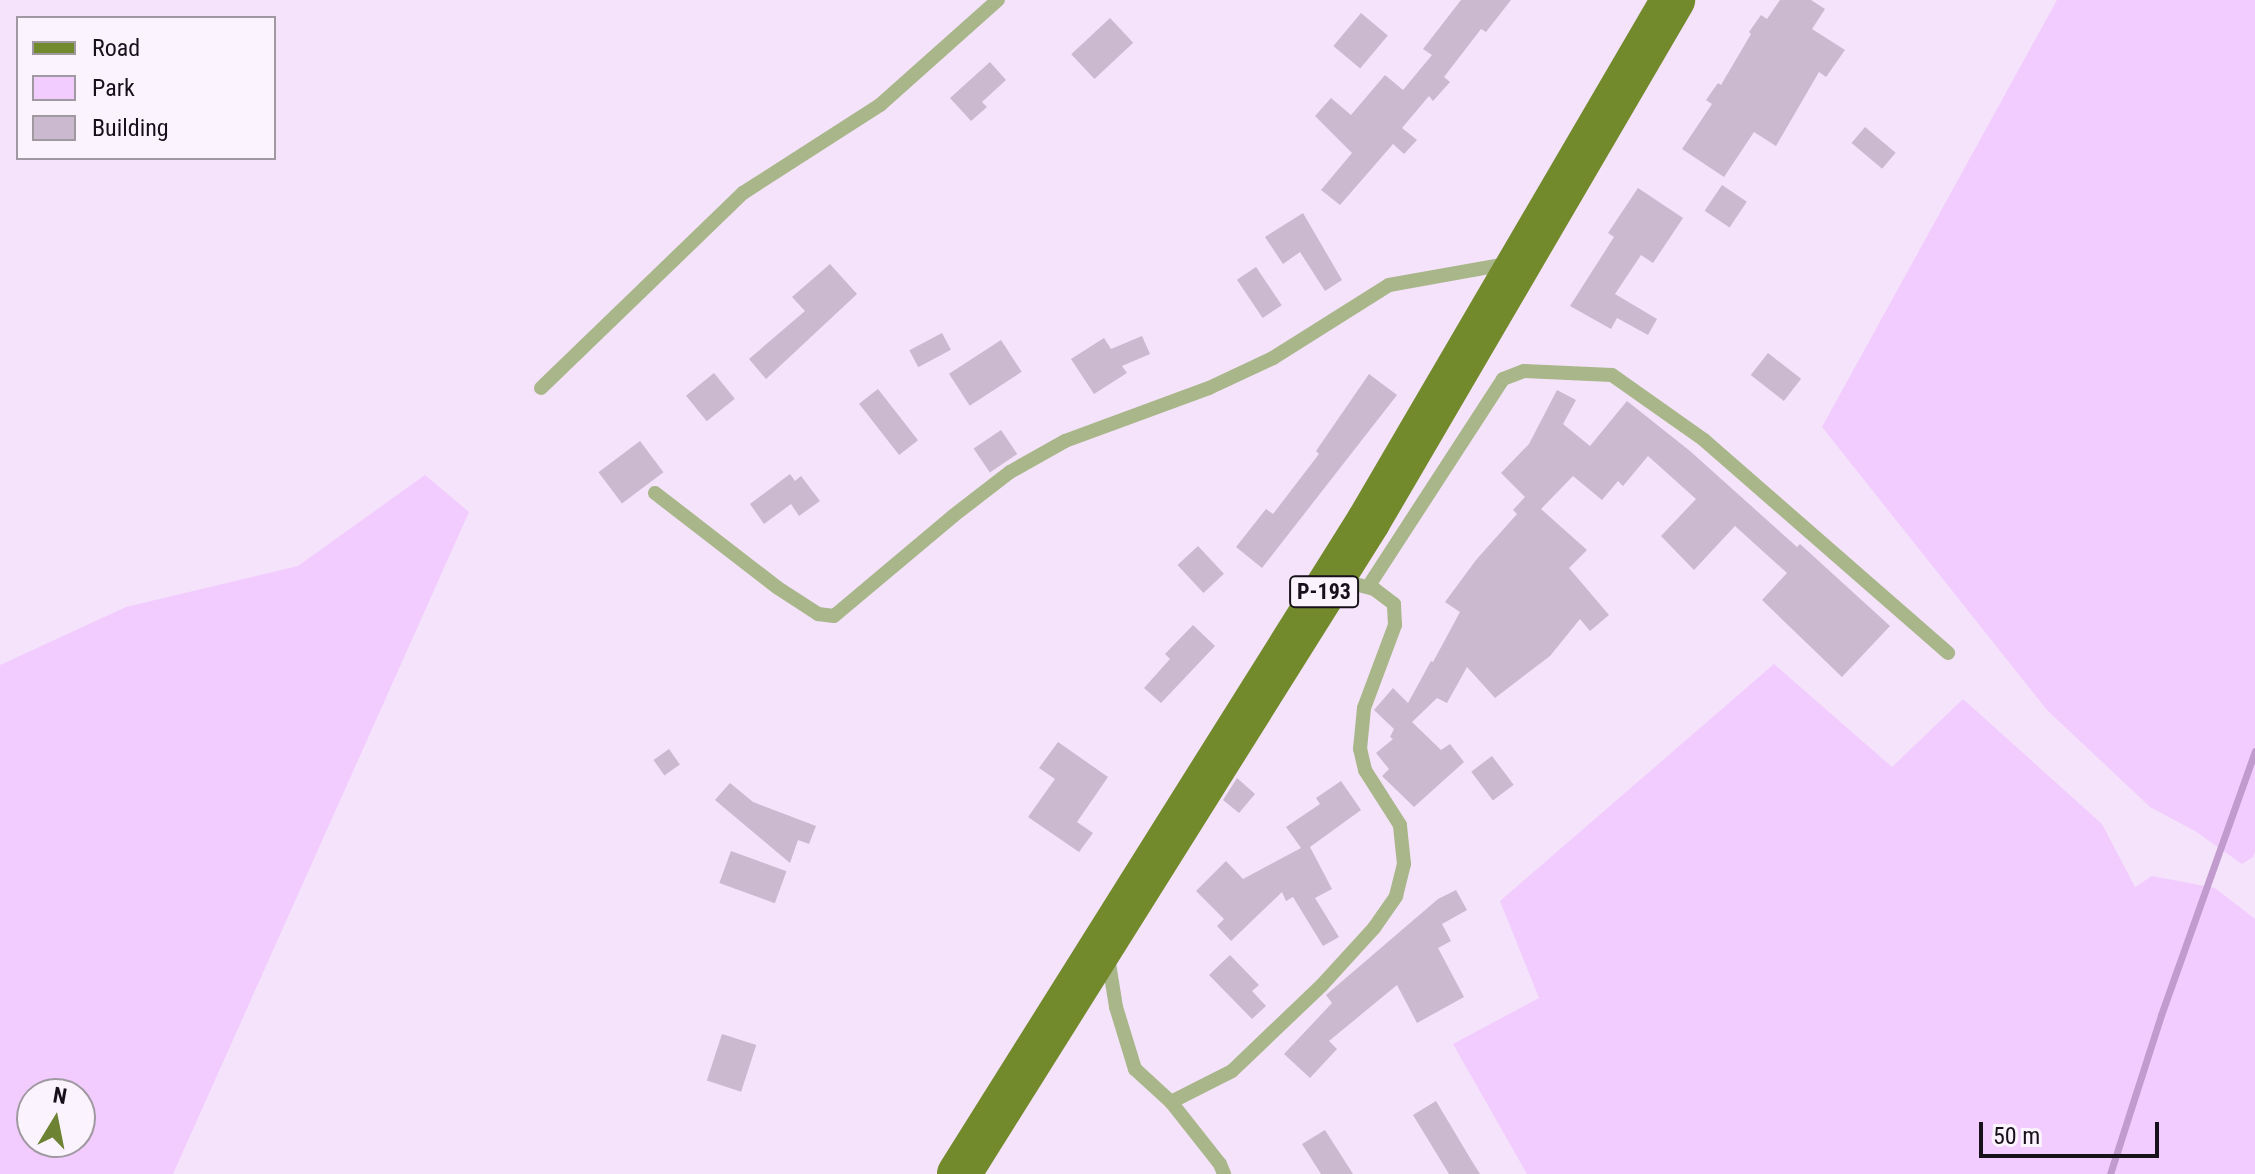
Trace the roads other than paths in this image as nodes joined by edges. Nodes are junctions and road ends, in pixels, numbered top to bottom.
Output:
1 (998, 0) edge
2 (1673, 0) edge
3 (1522, 261) junction
4 (541, 388) dead end
5 (655, 493) dead end
6 (1350, 583) junction
7 (1948, 653) dead end
8 (1105, 936) junction
9 (1171, 1102) junction
10 (959, 1174) edge
11 (1224, 1174) edge

1 - 4 lane
2 - 3 main road, Р-193
3 - 5 lane
3 - 6 main road, Р-193
6 - 7 lane
6 - 8 main road, Р-193
6 - 9 lane
8 - 9 lane
8 - 10 main road, Р-193
9 - 11 lane

